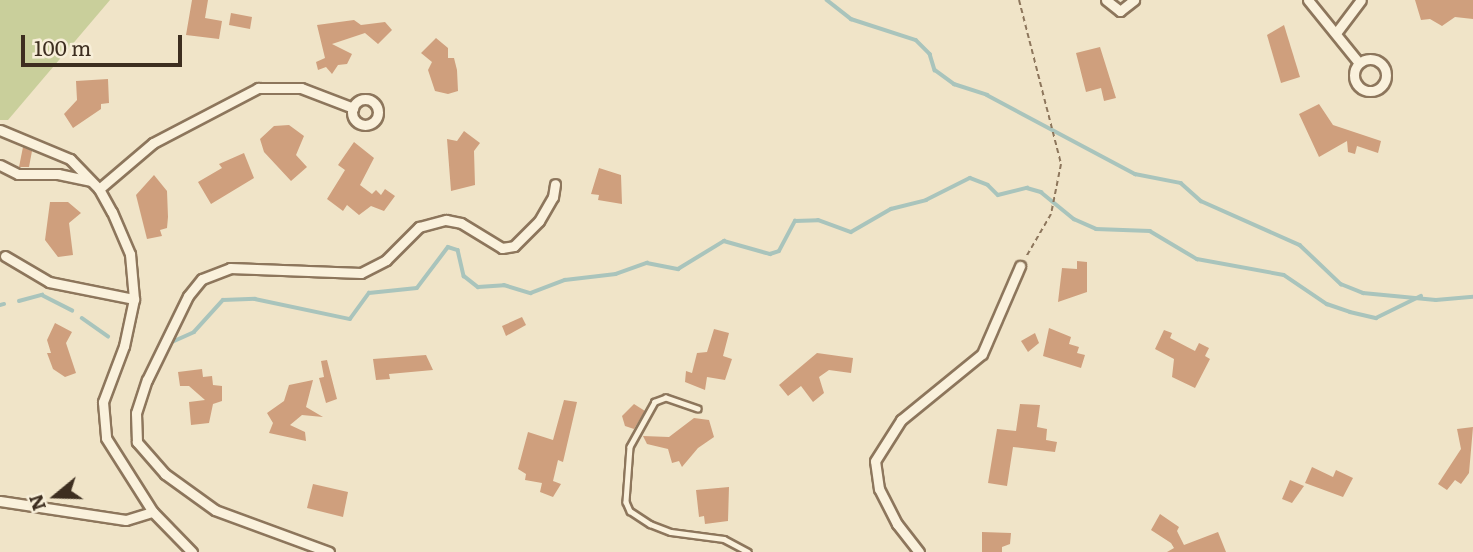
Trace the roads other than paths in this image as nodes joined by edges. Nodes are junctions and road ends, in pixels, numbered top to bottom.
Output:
1 (1106, 0) edge
2 (1134, 0) edge
3 (1308, 0) edge
4 (1361, 0) edge
5 (1335, 33) junction
6 (1359, 63) dead end
7 (353, 108) dead end
8 (0, 130) edge
9 (0, 165) edge
10 (90, 181) junction
11 (555, 184) dead end
12 (99, 189) junction
13 (5, 256) dead end
14 (1020, 266) road end
15 (134, 299) junction
16 (698, 409) dead end
17 (0, 501) edge
18 (153, 512) junction
19 (192, 552) edge
20 (329, 552) edge
21 (748, 552) edge
22 (919, 552) edge

1 - 2 street
3 - 5 street
4 - 5 street
5 - 6 street
7 - 12 street
8 - 10 street
9 - 10 street
10 - 12 street
11 - 20 street
12 - 15 street
13 - 15 street
14 - 22 street
15 - 18 street
16 - 21 lane
17 - 18 street
18 - 19 street

